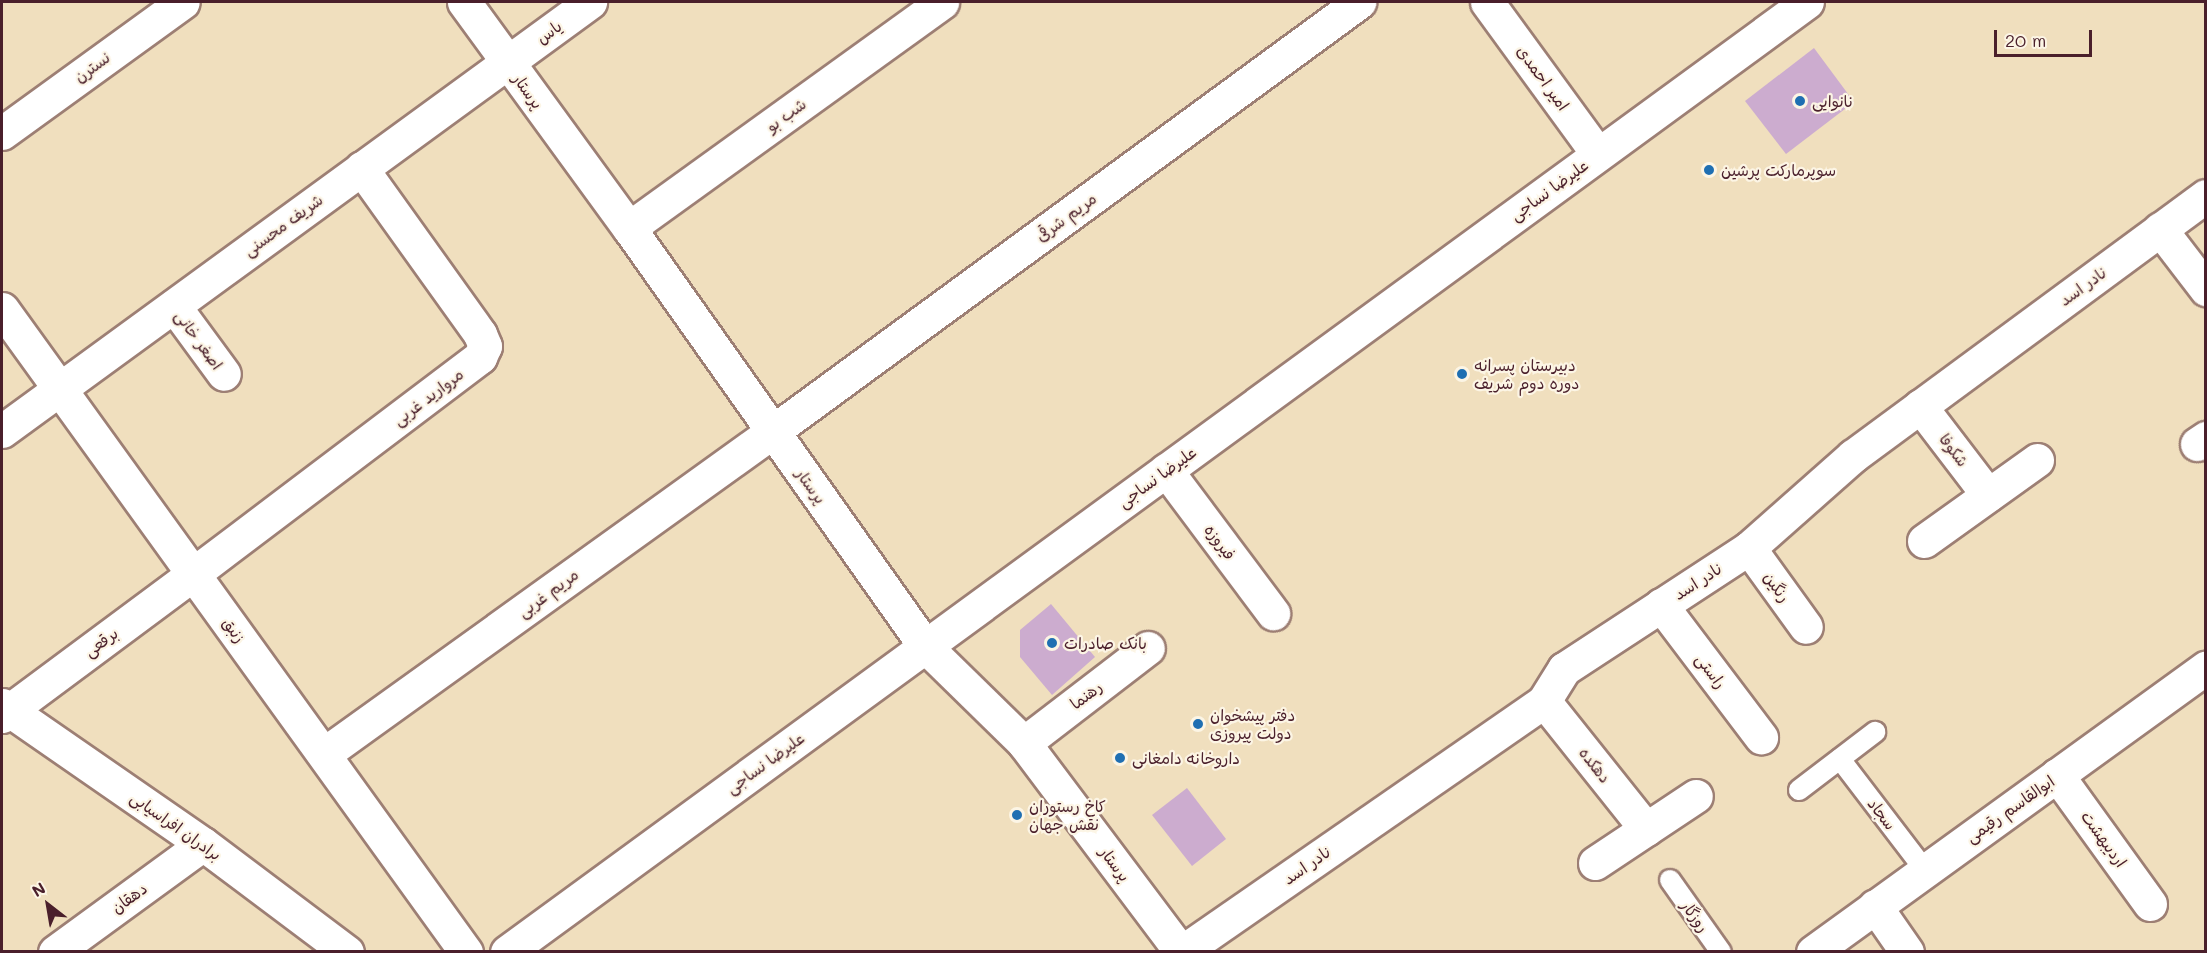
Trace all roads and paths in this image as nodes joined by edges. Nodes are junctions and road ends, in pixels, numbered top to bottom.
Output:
1 (183, 2) edge
2 (464, 2) edge
3 (590, 2) edge
4 (942, 2) edge
5 (1359, 2) edge
6 (1487, 2) edge
7 (1807, 2) edge
8 (507, 63) junction
9 (2, 133) edge
10 (1598, 154) junction
11 (361, 168) junction
12 (2205, 196) edge
13 (629, 228) junction
14 (2160, 229) junction
15 (2205, 289) edge
16 (174, 306) junction
17 (2, 309) edge
18 (224, 374) dead end
19 (59, 389) junction
20 (1920, 406) junction
21 (2, 430) edge
22 (772, 432) junction
23 (2037, 460) dead end
24 (1166, 470) junction
25 (1988, 495) junction
26 (1924, 541) dead end
27 (1749, 548) junction
28 (193, 574) junction
29 (1661, 604) junction
30 (1273, 614) dead end
31 (1806, 627) dead end
32 (925, 646) junction
33 (1148, 648) dead end
34 (2205, 667) edge
35 (1544, 701) junction
36 (4, 710) edge
37 (1875, 732) dead end
38 (1761, 737) dead end
39 (1024, 743) junction
40 (324, 754) junction
41 (1840, 759) junction
42 (2057, 775) junction
43 (1799, 790) dead end
44 (1696, 796) dead end
45 (1646, 829) junction
46 (202, 844) junction
47 (1595, 863) dead end
48 (1925, 870) junction
49 (1670, 880) dead end
50 (2150, 904) dead end
51 (1875, 906) junction
52 (55, 951) edge
53 (347, 951) edge
54 (466, 951) edge
55 (507, 951) edge
56 (1181, 951) edge
57 (1721, 951) edge
58 (1813, 951) edge
59 (1907, 951) edge

1 - 9 street, نسترن
2 - 8 street, پرستار
3 - 8 street, یاس
4 - 13 street, شب بو
5 - 22 street, مریم شرقی
6 - 10 street, امیر احمدی
7 - 10 street, علیرضا نساجی
8 - 11 street, شریف محسنی
8 - 13 street, پرستار
10 - 24 street, علیرضا نساجی
11 - 16 street, شریف محسنی
11 - 28 street, مروارید غربی
12 - 14 street, نادر اسد
13 - 22 street, پرستار
14 - 15 street
14 - 20 street, نادر اسد
16 - 18 street, اصغر خانی
16 - 19 street, شریف محسنی
17 - 19 street, زنبق
19 - 21 street, شریف محسنی
19 - 28 street, زنبق
20 - 25 street, شکوفا
20 - 27 street, نادر اسد
22 - 32 street, پرستار
22 - 40 street, مریم غربی
23 - 25 street
24 - 30 street, فیروزه
24 - 32 street, علیرضا نساجی
25 - 26 street
27 - 29 street, نادر اسد
27 - 31 street, رنگین
28 - 36 street, برقعی
28 - 40 street, زنبق
29 - 35 street, نادر اسد
29 - 38 street, راستی
32 - 39 street, پرستار
32 - 55 street, علیرضا نساجی
33 - 39 street, رهنما
34 - 42 street, ابوالقاسم رقیمی
35 - 45 street, دهکده
35 - 56 street, نادر اسد
36 - 46 street, برادران افراسیابی
37 - 41 lane
39 - 56 street, پرستار
40 - 54 street, زنبق
41 - 43 lane
41 - 48 lane, سجاد
42 - 48 street, ابوالقاسم رقیمی
42 - 50 street, اردیبهشت
44 - 45 street
45 - 47 street
46 - 52 street, دهقان
46 - 53 street, برادران افراسیابی
48 - 51 street, ابوالقاسم رقیمی
49 - 57 lane, روزگار
51 - 58 street, ابوالقاسم رقیمی
51 - 59 street

